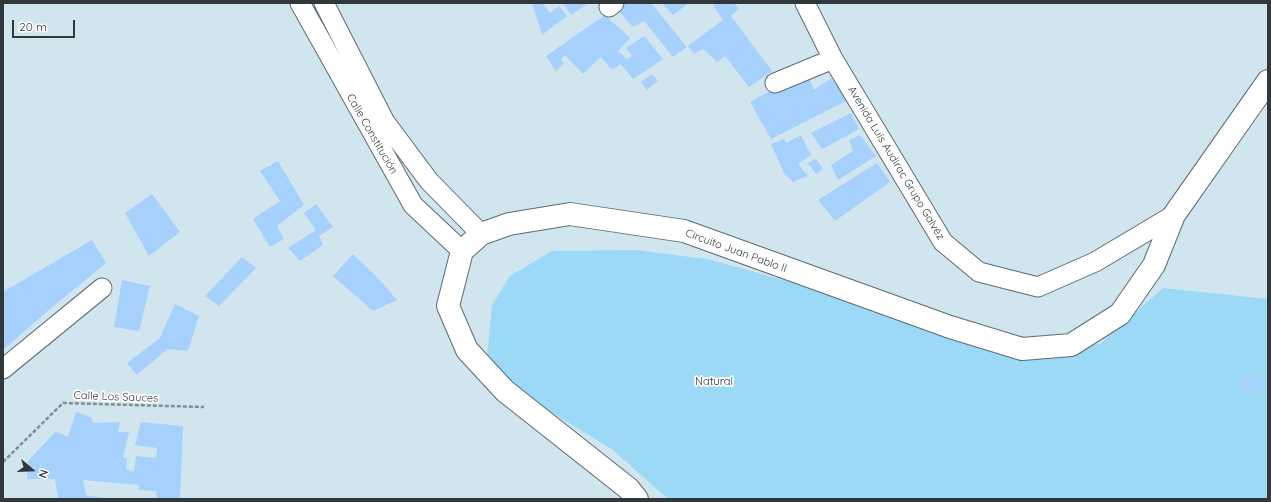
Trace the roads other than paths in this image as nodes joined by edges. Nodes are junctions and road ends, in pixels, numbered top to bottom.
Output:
1 (300, 3) edge
2 (324, 3) edge
3 (805, 3) edge
4 (833, 59) junction
5 (1268, 81) edge
6 (775, 83) dead end
7 (1174, 215) junction
8 (480, 234) junction
9 (462, 251) junction
10 (102, 288) dead end
11 (3, 369) edge
12 (637, 499) edge

1 - 9 street, Calle Constitución
2 - 8 street, Calle Constitución
3 - 4 street, Avenida Luís Audirac Grupo Galvéz
4 - 6 street
4 - 7 street, Avenida Luís Audirac Grupo Galvéz
5 - 7 main road, Circuito Juan Pablo ll
7 - 8 main road, Circuito Juan Pablo ll
8 - 9 main road, Circuito Juan Pablo ll
9 - 12 main road
10 - 11 street

